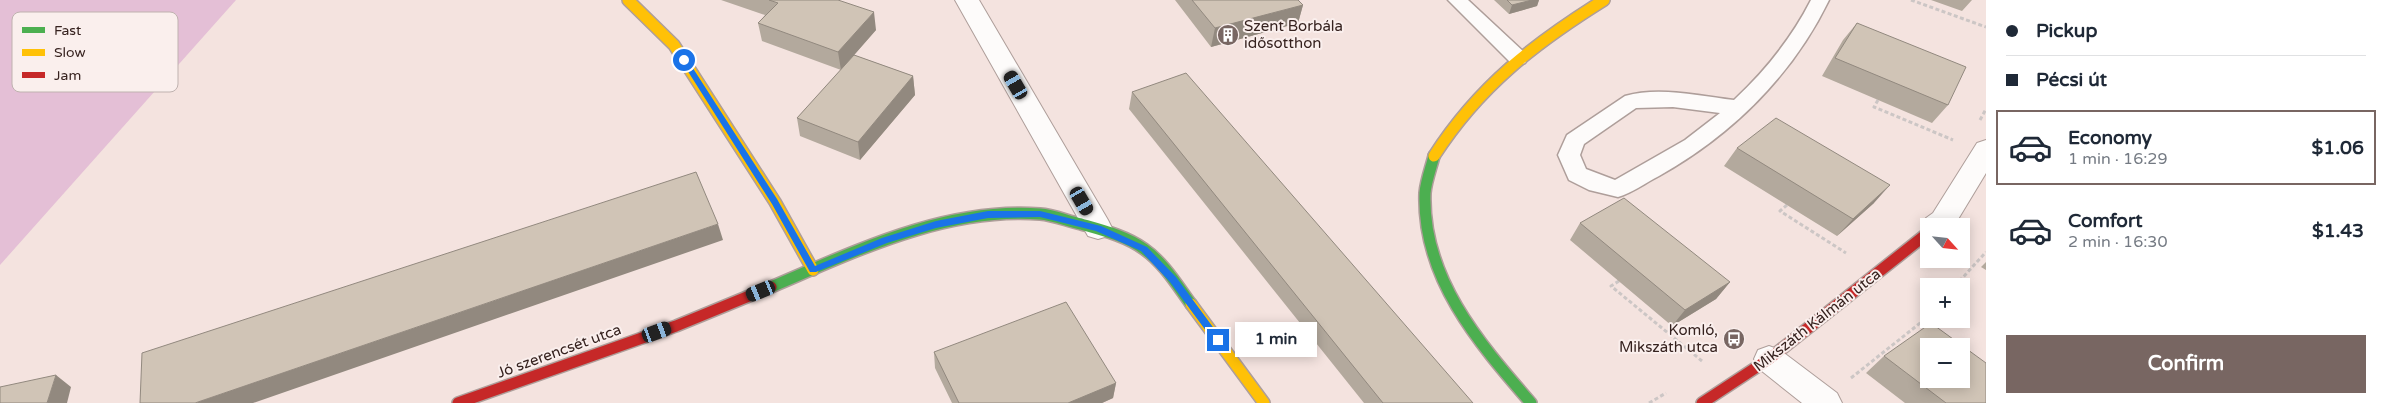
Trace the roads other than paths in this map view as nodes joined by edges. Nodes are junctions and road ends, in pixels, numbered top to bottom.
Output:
1 (628, 0) edge
2 (967, 0) edge
3 (1457, 0) edge
4 (1604, 0) edge
5 (1820, 0) edge
6 (1518, 58) junction
7 (1739, 108) junction
8 (1986, 150) edge
9 (1944, 218) edge
10 (1098, 228) junction
11 (1920, 239) edge
12 (813, 270) junction
13 (1769, 359) junction
14 (491, 397) edge
15 (1825, 402) edge
16 (458, 403) edge
17 (1264, 403) edge
18 (1531, 403) edge
19 (1702, 403) edge

1 - 12 street
2 - 10 street
3 - 6 lane
4 - 6 street
5 - 7 lane
6 - 18 street
7 - 7 lane
8 - 9 street
10 - 12 street, Jó szerencsét utca
10 - 17 street, Jó szerencsét utca
11 - 13 street, Mikszáth Kálmán utca
12 - 14 street, Jó szerencsét utca
13 - 15 street
13 - 19 street, Mikszáth Kálmán utca
14 - 16 street, Jó szerencsét utca

